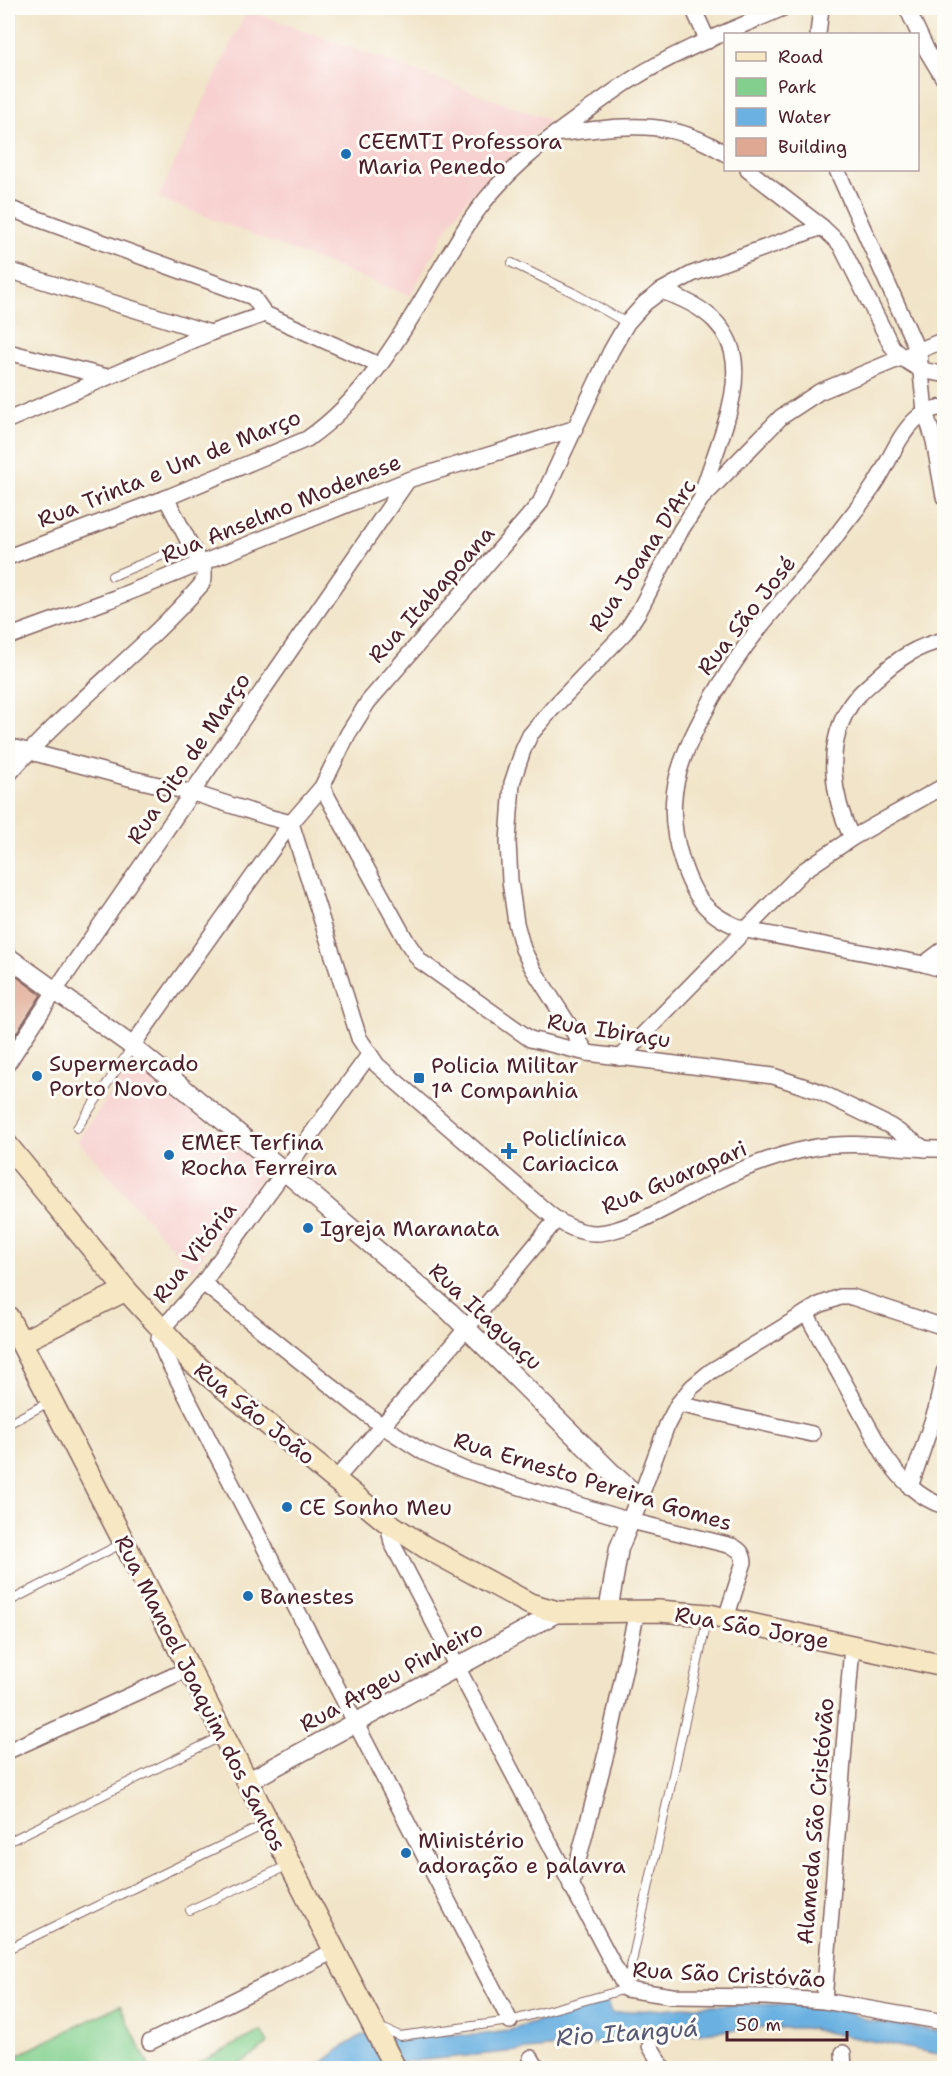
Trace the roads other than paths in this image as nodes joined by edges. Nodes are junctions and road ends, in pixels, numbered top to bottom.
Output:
1 (693, 8) edge
2 (783, 8) edge
3 (821, 8) edge
4 (907, 8) edge
5 (724, 33) edge
6 (724, 33) edge
7 (818, 33) edge
8 (919, 33) edge
9 (919, 34) edge
10 (708, 40) junction
11 (945, 79) edge
12 (554, 135) junction
13 (724, 153) edge
14 (749, 171) edge
15 (837, 171) edge
16 (8, 208) edge
17 (822, 227) junction
18 (512, 263) dead end
19 (8, 270) edge
20 (661, 291) junction
21 (265, 314) junction
22 (627, 323) junction
23 (210, 333) junction
24 (945, 340) edge
25 (8, 351) edge
26 (918, 351) junction
27 (902, 358) junction
28 (379, 365) junction
29 (921, 370) junction
30 (945, 374) edge
31 (107, 377) junction
32 (945, 407) edge
33 (926, 411) junction
34 (8, 420) edge
35 (573, 429) junction
36 (408, 480) junction
37 (945, 497) edge
38 (166, 498) junction
39 (700, 499) junction
40 (190, 544) junction
41 (8, 557) edge
42 (200, 564) junction
43 (112, 576) dead end
44 (8, 637) edge
45 (945, 640) edge
46 (8, 746) edge
47 (28, 752) junction
48 (8, 775) edge
49 (945, 786) edge
50 (322, 787) junction
51 (193, 793) junction
52 (291, 823) junction
53 (852, 838) junction
54 (746, 930) junction
55 (945, 949) edge
56 (8, 957) edge
57 (924, 964) junction
58 (945, 970) edge
59 (55, 991) junction
60 (132, 1046) junction
61 (587, 1053) junction
62 (369, 1055) junction
63 (620, 1058) junction
64 (8, 1063) edge
65 (77, 1128) dead end
66 (8, 1146) edge
67 (925, 1149) junction
68 (945, 1149) edge
69 (283, 1170) junction
70 (556, 1220) junction
71 (202, 1283) junction
72 (126, 1290) junction
73 (806, 1313) junction
74 (8, 1317) edge
75 (945, 1327) edge
76 (467, 1328) junction
77 (161, 1330) junction
78 (21, 1342) junction
79 (945, 1372) edge
80 (51, 1401) junction
81 (678, 1404) junction
82 (8, 1424) edge
83 (381, 1425) junction
84 (812, 1434) dead end
85 (336, 1479) junction
86 (910, 1487) junction
87 (640, 1498) junction
88 (945, 1506) edge
89 (631, 1521) junction
90 (388, 1523) junction
91 (123, 1543) junction
92 (10, 1601) dead end
93 (637, 1611) junction
94 (558, 1612) junction
95 (608, 1612) junction
96 (717, 1616) junction
97 (852, 1646) junction
98 (945, 1666) edge
99 (188, 1669) junction
100 (456, 1669) junction
101 (355, 1724) junction
102 (223, 1736) junction
103 (8, 1751) edge
104 (247, 1782) junction
105 (269, 1822) junction
106 (8, 1842) edge
107 (290, 1865) junction
108 (571, 1887) junction
109 (190, 1910) dead end
110 (8, 1949) edge
111 (334, 1950) junction
112 (626, 1989) junction
113 (824, 2001) junction
114 (510, 2021) junction
115 (945, 2022) edge
116 (374, 2027) junction
117 (150, 2042) dead end
118 (650, 2046) dead end
119 (843, 2053) dead end
120 (395, 2068) edge
121 (663, 2068) edge
122 (844, 2068) edge

1 - 10 street
2 - 6 street, Rua Trinta e Um de Março
3 - 7 street
4 - 8 street
5 - 10 street, Rua Trinta e Um de Março
9 - 11 street
10 - 12 street, Rua Trinta e Um de Março
12 - 13 street
12 - 28 street, Rua Trinta e Um de Março
14 - 17 street
15 - 26 street
16 - 21 street
17 - 20 street, Rua Itabapoana
17 - 27 street
18 - 22 lane
19 - 23 street
20 - 22 street, Rua Itabapoana
20 - 39 street
21 - 23 street
21 - 28 street
22 - 35 street, Rua Itabapoana
23 - 31 street
24 - 26 street, Rua Joana D'Arc
25 - 31 street
26 - 27 street, Rua Joana D'Arc
26 - 29 street
27 - 29 street
27 - 39 street, Rua Joana D'Arc
28 - 38 street, Rua Trinta e Um de Março
29 - 30 street
29 - 33 street
31 - 34 street
32 - 33 street
33 - 37 street
33 - 54 street, Rua São José
35 - 36 street, Rua Anselmo Modenese
35 - 50 street, Rua Itabapoana
36 - 42 street, Rua Anselmo Modenese
36 - 51 street, Rua Oito de Março
38 - 40 street
38 - 41 street, Rua Trinta e Um de Março
39 - 61 street, Rua Joana D'Arc
40 - 42 street
40 - 43 lane
42 - 44 street, Rua Anselmo Modenese
42 - 47 street
45 - 53 street
46 - 47 street
47 - 48 street
47 - 51 street
49 - 53 street
50 - 52 street, Rua Itabapoana
50 - 61 street, Rua Ibiraçu
51 - 52 street
51 - 59 street, Rua Oito de Março
52 - 60 street, Rua Itabapoana
52 - 62 street, Rua Guarapari
53 - 54 street
54 - 57 street, Rua São José
54 - 63 street
55 - 57 street
56 - 59 street, Rua Itaguaçu
57 - 58 street, Rua São José
59 - 60 street, Rua Itaguaçu
59 - 64 street, Rua Oito de Março
60 - 65 lane, Rua Itabapoana
60 - 69 street, Rua Itaguaçu
61 - 63 street, Rua Ibiraçu
62 - 69 street, Rua Vitória
62 - 70 street, Rua Guarapari
63 - 67 street, Rua Ibiraçu
66 - 72 main road, Rua São João
67 - 68 street, Rua Guarapari
67 - 70 street, Rua Guarapari
69 - 71 street, Rua Vitória
69 - 76 street, Rua Itaguaçu
70 - 76 street
71 - 77 street, Rua Vitória
71 - 83 street, Rua Ernesto Pereira Gomes
72 - 77 main road, Rua São João
72 - 78 main road
73 - 75 street
73 - 81 street
73 - 86 street
74 - 78 main road, Rua Manoel Joaquim dos Santos
76 - 83 street
76 - 87 street, Rua Itaguaçu
77 - 85 main road, Rua São João
77 - 101 street
78 - 80 main road, Rua Manoel Joaquim dos Santos
79 - 86 street
80 - 82 lane
80 - 91 main road, Rua Manoel Joaquim dos Santos
81 - 84 street
81 - 87 street
83 - 85 street
83 - 89 street, Rua Ernesto Pereira Gomes
85 - 90 main road, Rua São João
86 - 88 street
87 - 89 street
89 - 95 street
89 - 96 street, Rua Ernesto Pereira Gomes
90 - 94 main road, Rua São João
90 - 100 street
91 - 92 lane
91 - 99 main road, Rua Manoel Joaquim dos Santos
93 - 95 main road, Rua São Jorge
93 - 96 main road, Rua São Jorge
93 - 108 street
94 - 95 main road, Rua São Jorge
94 - 100 street, Rua Argeu Pinheiro
96 - 97 main road, Rua São Jorge
96 - 112 lane
97 - 98 main road, Rua São Jorge
97 - 113 street, Alameda São Cristóvão
99 - 102 main road, Rua Manoel Joaquim dos Santos
99 - 103 street
100 - 101 street, Rua Argeu Pinheiro
100 - 108 street
101 - 104 street, Rua Argeu Pinheiro
101 - 114 street
102 - 104 main road, Rua Manoel Joaquim dos Santos
102 - 106 lane
104 - 105 main road, Rua Manoel Joaquim dos Santos
105 - 107 main road, Rua Manoel Joaquim dos Santos
105 - 110 lane
107 - 109 lane
107 - 111 main road, Rua Manoel Joaquim dos Santos
108 - 112 street
111 - 116 main road, Rua Manoel Joaquim dos Santos
111 - 117 street
112 - 113 street, Rua São Cristóvão
112 - 114 lane, Rua São Cristóvão
113 - 115 street, Rua São Cristóvão
114 - 116 lane, Rua São Cristóvão
116 - 120 main road, Rua Manoel Joaquim dos Santos
118 - 121 street
119 - 122 street

